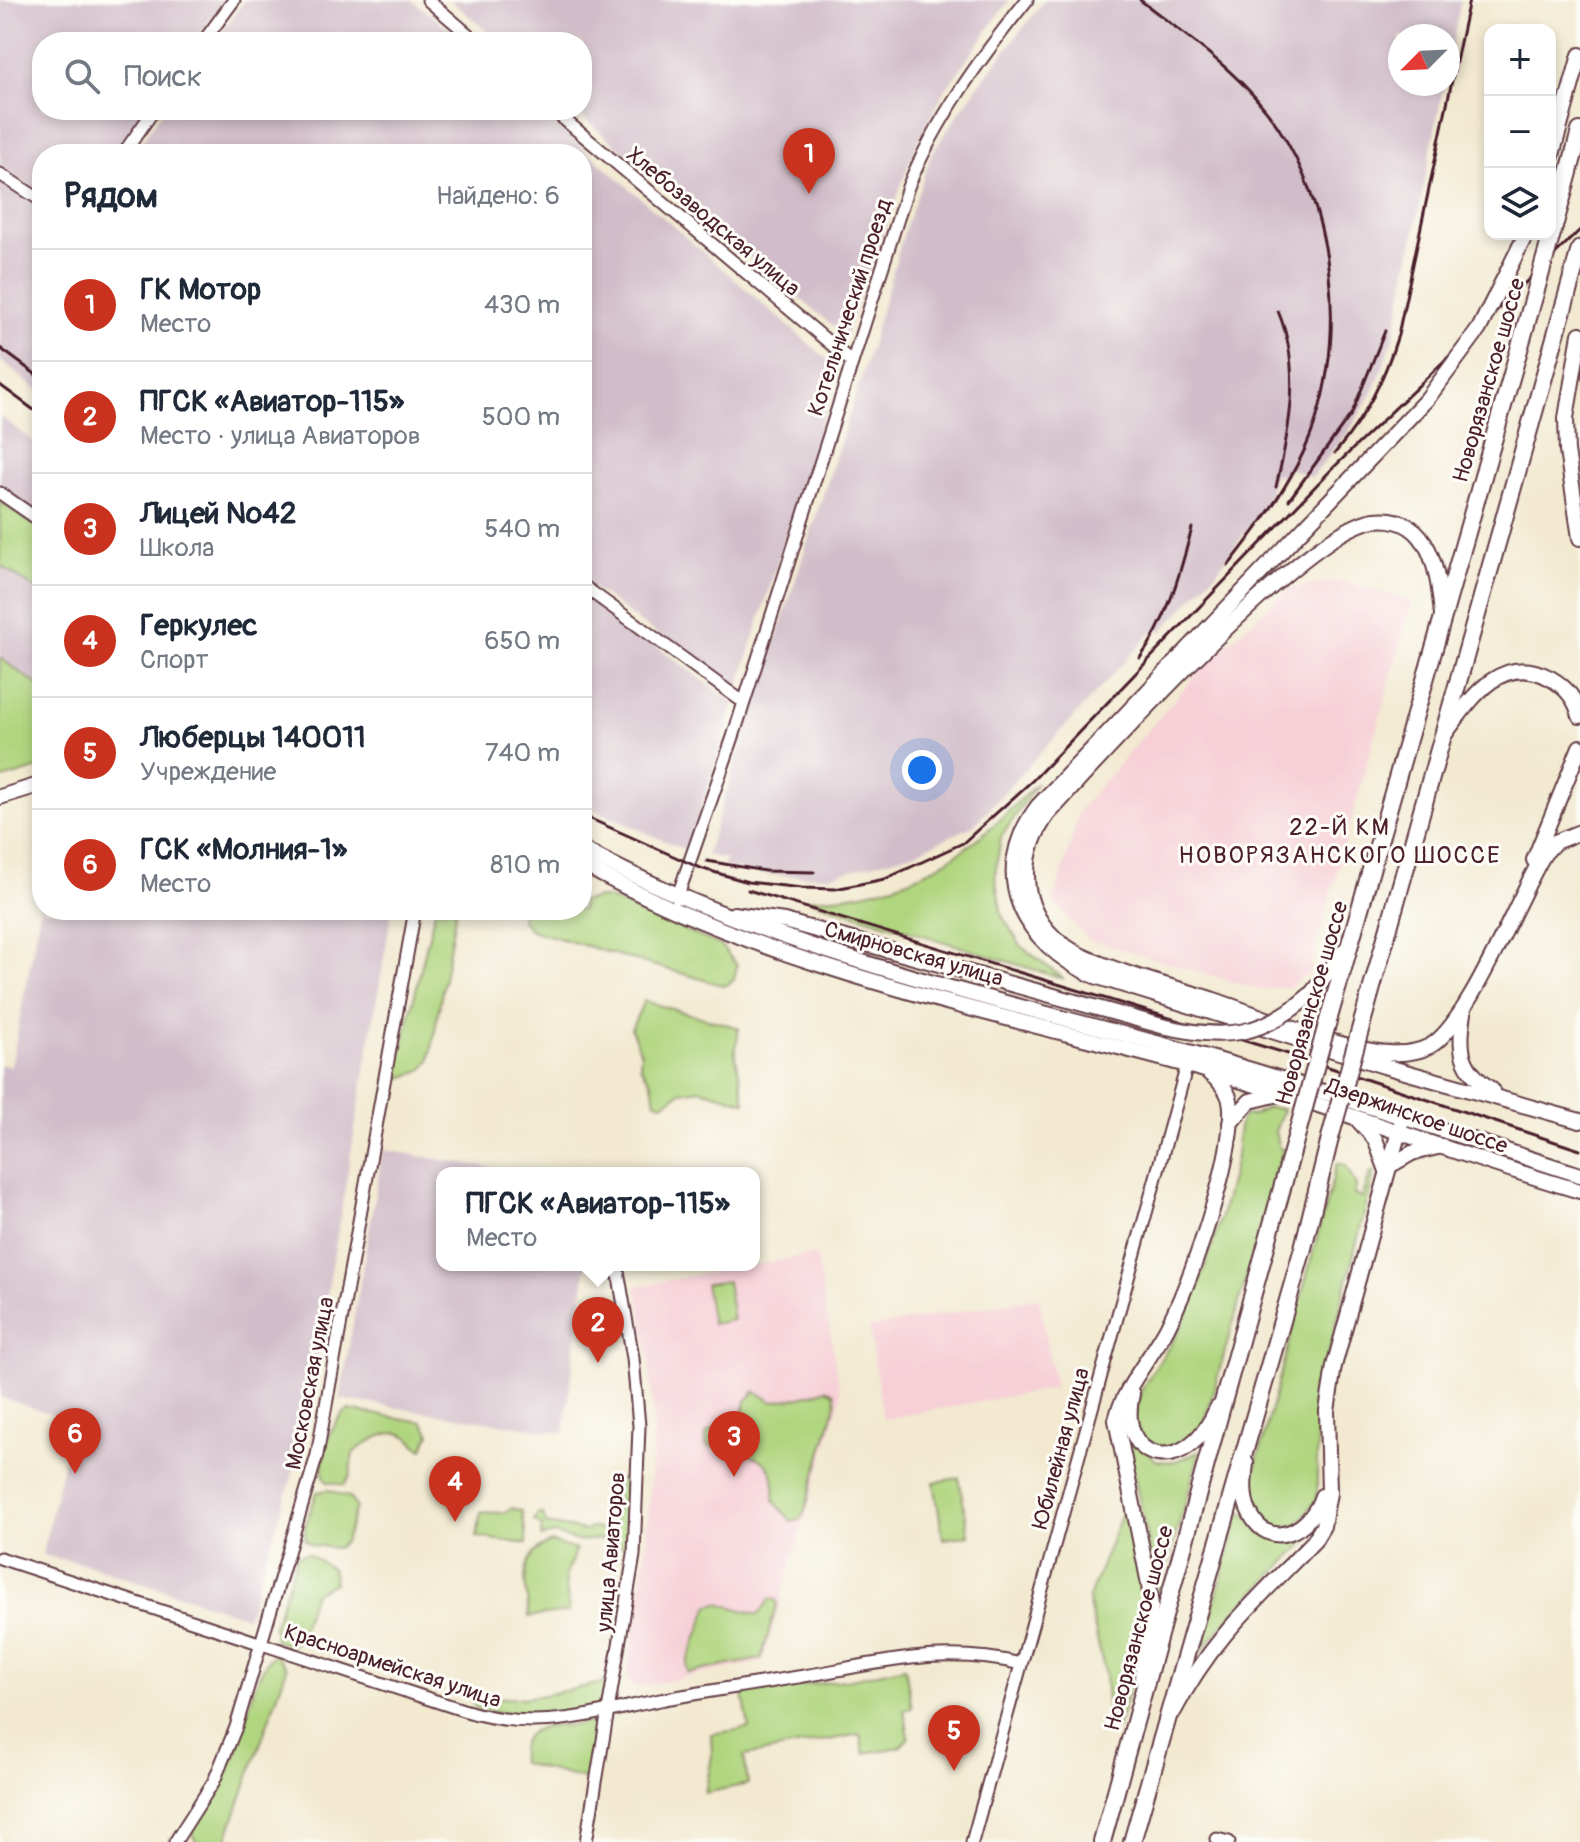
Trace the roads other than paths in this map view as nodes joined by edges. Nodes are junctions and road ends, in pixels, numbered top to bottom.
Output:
1 (234, 0) edge
2 (428, 0) edge
3 (1027, 0) edge
4 (210, 32) edge
5 (465, 32) edge
6 (1580, 55) edge
7 (147, 120) edge
8 (565, 120) edge
9 (1580, 131) edge
10 (1556, 141) edge
11 (130, 144) edge
12 (0, 174) edge
13 (32, 195) edge
14 (1523, 240) edge
15 (1580, 249) edge
16 (1580, 334) edge
17 (851, 361) junction
18 (0, 493) edge
19 (32, 515) edge
20 (1580, 538) edge
21 (592, 592) edge
22 (1442, 624) junction
23 (759, 651) junction
24 (739, 699) junction
25 (1580, 716) edge
26 (1442, 737) junction
27 (1580, 747) edge
28 (32, 787) edge
29 (713, 791) junction
30 (0, 797) edge
31 (1580, 832) edge
32 (592, 854) edge
33 (592, 869) edge
34 (1524, 886) junction
35 (677, 898) junction
36 (706, 910) junction
37 (413, 920) edge
38 (1353, 939) junction
39 (1466, 1005) junction
40 (1187, 1065) junction
41 (1206, 1071) junction
42 (1243, 1074) junction
43 (1281, 1094) junction
44 (1503, 1097) junction
45 (1354, 1116) junction
46 (1580, 1121) edge
47 (1230, 1123) junction
48 (1401, 1123) junction
49 (1442, 1146) junction
50 (1386, 1168) junction
51 (1580, 1175) edge
52 (1580, 1191) edge
53 (618, 1271) edge
54 (1233, 1373) junction
55 (1135, 1382) junction
56 (1248, 1435) junction
57 (1328, 1468) junction
58 (0, 1558) edge
59 (261, 1645) junction
60 (1021, 1664) junction
61 (1141, 1697) junction
62 (609, 1711) junction
63 (1157, 1751) junction
64 (175, 1842) edge
65 (586, 1842) edge
66 (972, 1842) edge
67 (1102, 1842) edge
68 (1132, 1842) edge

1 - 4 street
2 - 5 street
3 - 17 street, Котельнический проезд
6 - 10 main road
7 - 11 street
8 - 17 street, Хлебозаводская улица
9 - 22 highway, Новорязанское шоссе, bridge
12 - 13 street
14 - 44 main road, bridge
15 - 26 highway
16 - 20 main road
17 - 23 street, Котельнический проезд
18 - 19 street
21 - 24 street
22 - 38 highway, Новорязанское шоссе
22 - 39 main road
23 - 24 street, Котельнический проезд
23 - 29 street, Котельнический проезд
24 - 29 street, Котельнический проезд
25 - 26 main road
26 - 56 highway, bridge
27 - 34 main road
28 - 30 main road
29 - 35 street, Котельнический проезд
31 - 34 main road
32 - 35 main road, Смирновская улица
33 - 40 main road, Смирновская улица
34 - 39 main road
35 - 36 main road, Смирновская улица
36 - 38 main road, bridge
36 - 42 main road, Смирновская улица
37 - 59 street, Московская улица
38 - 54 highway, Новорязанское шоссе, bridge
39 - 44 main road
40 - 41 main road, Смирновская улица
40 - 60 street, Юбилейная улица
41 - 42 main road, Смирновская улица
41 - 47 main road
42 - 43 main road, Дзержинское шоссе
42 - 48 main road, Дзержинское шоссе
43 - 45 main road, Дзержинское шоссе
43 - 47 main road
44 - 46 main road
45 - 48 main road, Дзержинское шоссе
45 - 50 main road
47 - 55 main road
48 - 49 main road, Дзержинское шоссе
48 - 50 main road
48 - 51 main road, Дзержинское шоссе
49 - 50 main road
49 - 52 main road, Дзержинское шоссе
50 - 57 main road
53 - 62 street, улица Авиаторов
54 - 55 main road
54 - 61 highway, Новорязанское шоссе
55 - 61 main road
56 - 57 main road
56 - 63 highway
57 - 63 main road
58 - 59 street, Красноармейская улица
59 - 62 street, Красноармейская улица
59 - 64 street, Московская улица
60 - 62 street, Красноармейская улица
60 - 66 street, Юбилейная улица
61 - 67 highway, Новорязанское шоссе
62 - 65 street, улица Авиаторов
63 - 68 highway

